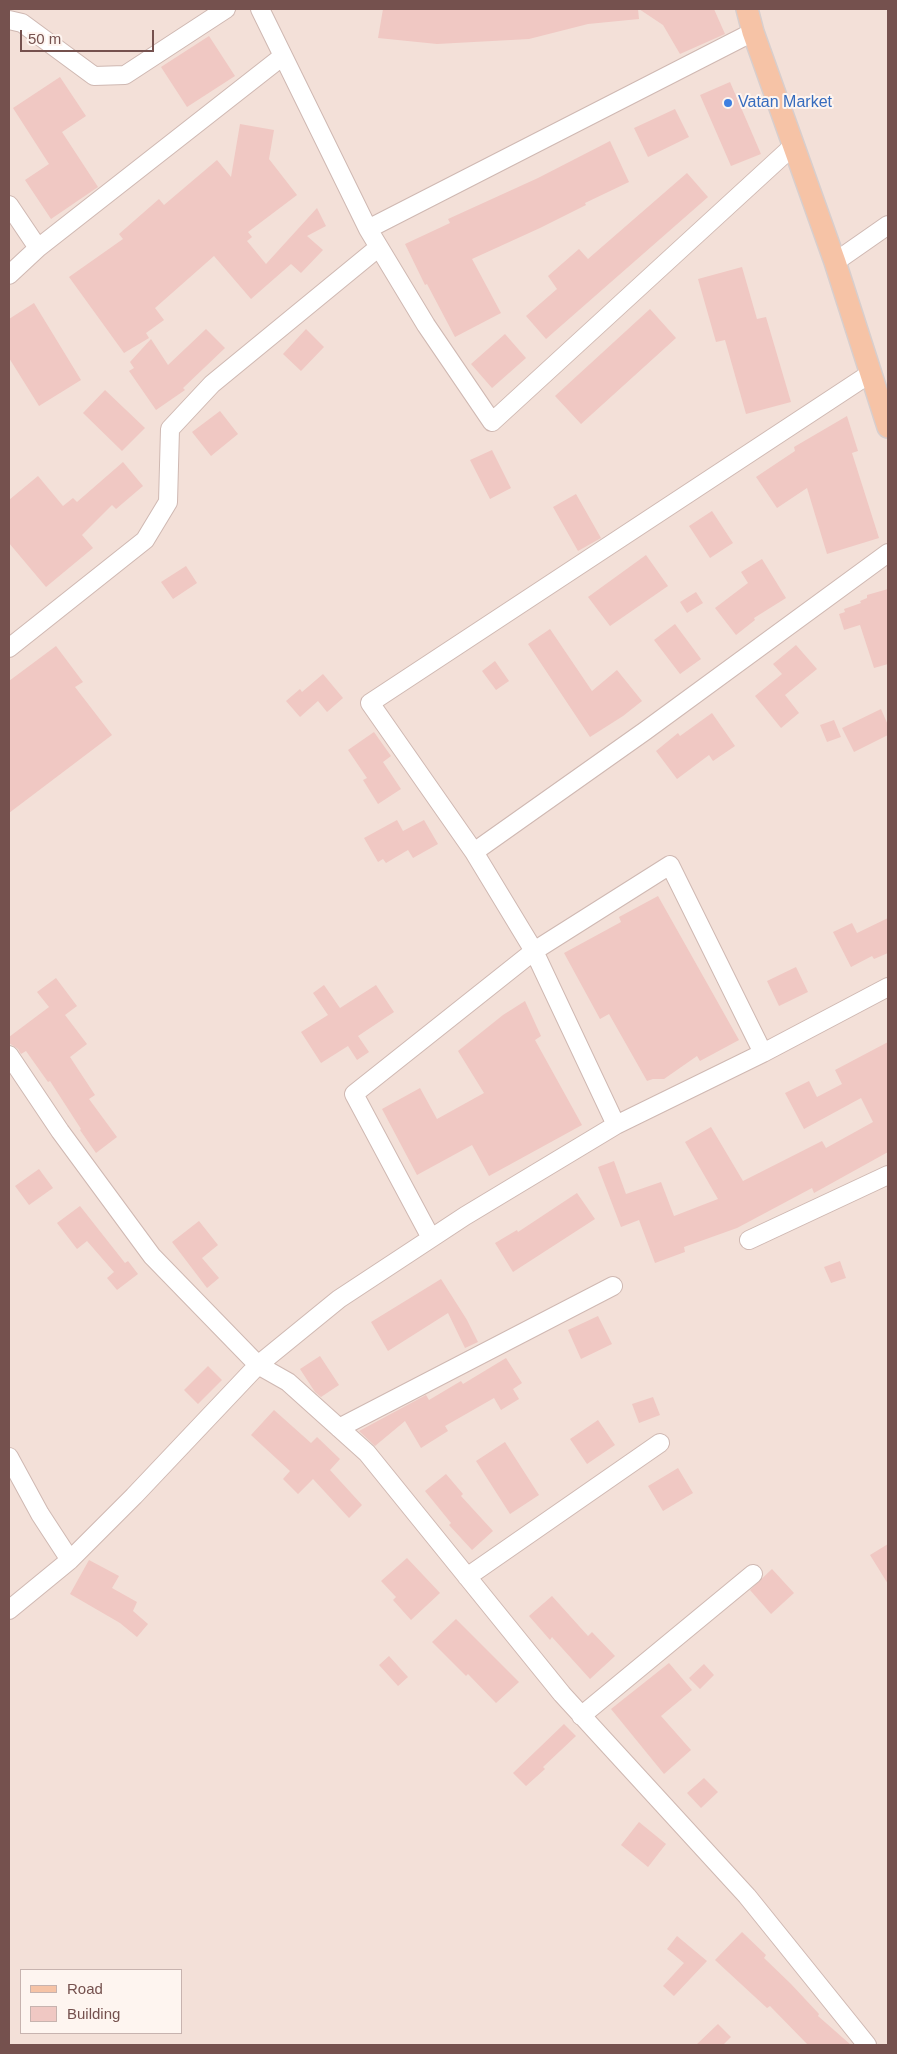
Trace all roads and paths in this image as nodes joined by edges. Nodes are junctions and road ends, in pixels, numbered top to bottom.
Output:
1 (226, 9) edge
2 (260, 9) edge
3 (747, 9) edge
4 (9, 20) edge
5 (753, 32) junction
6 (283, 56) junction
7 (793, 146) junction
8 (9, 205) edge
9 (888, 225) edge
10 (368, 229) junction
11 (379, 247) junction
12 (38, 248) junction
13 (835, 262) junction
14 (9, 275) edge
15 (871, 373) junction
16 (888, 427) edge
17 (888, 553) edge
18 (9, 648) edge
19 (474, 852) junction
20 (534, 951) junction
21 (888, 987) edge
22 (763, 1053) junction
23 (9, 1055) edge
24 (616, 1125) junction
25 (888, 1175) edge
26 (431, 1238) junction
27 (749, 1240) dead end
28 (613, 1286) dead end
29 (258, 1365) junction
30 (338, 1428) junction
31 (660, 1443) dead end
32 (9, 1457) edge
33 (70, 1560) junction
34 (753, 1574) dead end
35 (467, 1577) junction
36 (9, 1610) edge
37 (581, 1716) junction
38 (867, 2045) edge

1 - 4 street
2 - 6 street
3 - 5 main road
5 - 7 main road
5 - 10 street
6 - 10 street
6 - 12 street
7 - 11 street
7 - 13 main road
8 - 12 street
9 - 13 street
10 - 11 street
11 - 18 street
12 - 14 street
13 - 15 main road
15 - 16 main road
15 - 19 street
17 - 19 street
19 - 20 street
20 - 22 street
20 - 24 street
20 - 26 street
21 - 22 street
22 - 24 street
23 - 29 street
24 - 26 street
25 - 27 street
26 - 29 street
28 - 30 street
29 - 30 street
29 - 33 street
30 - 35 street
31 - 35 street
32 - 33 street
33 - 36 street
34 - 37 street
35 - 37 street
37 - 38 street

